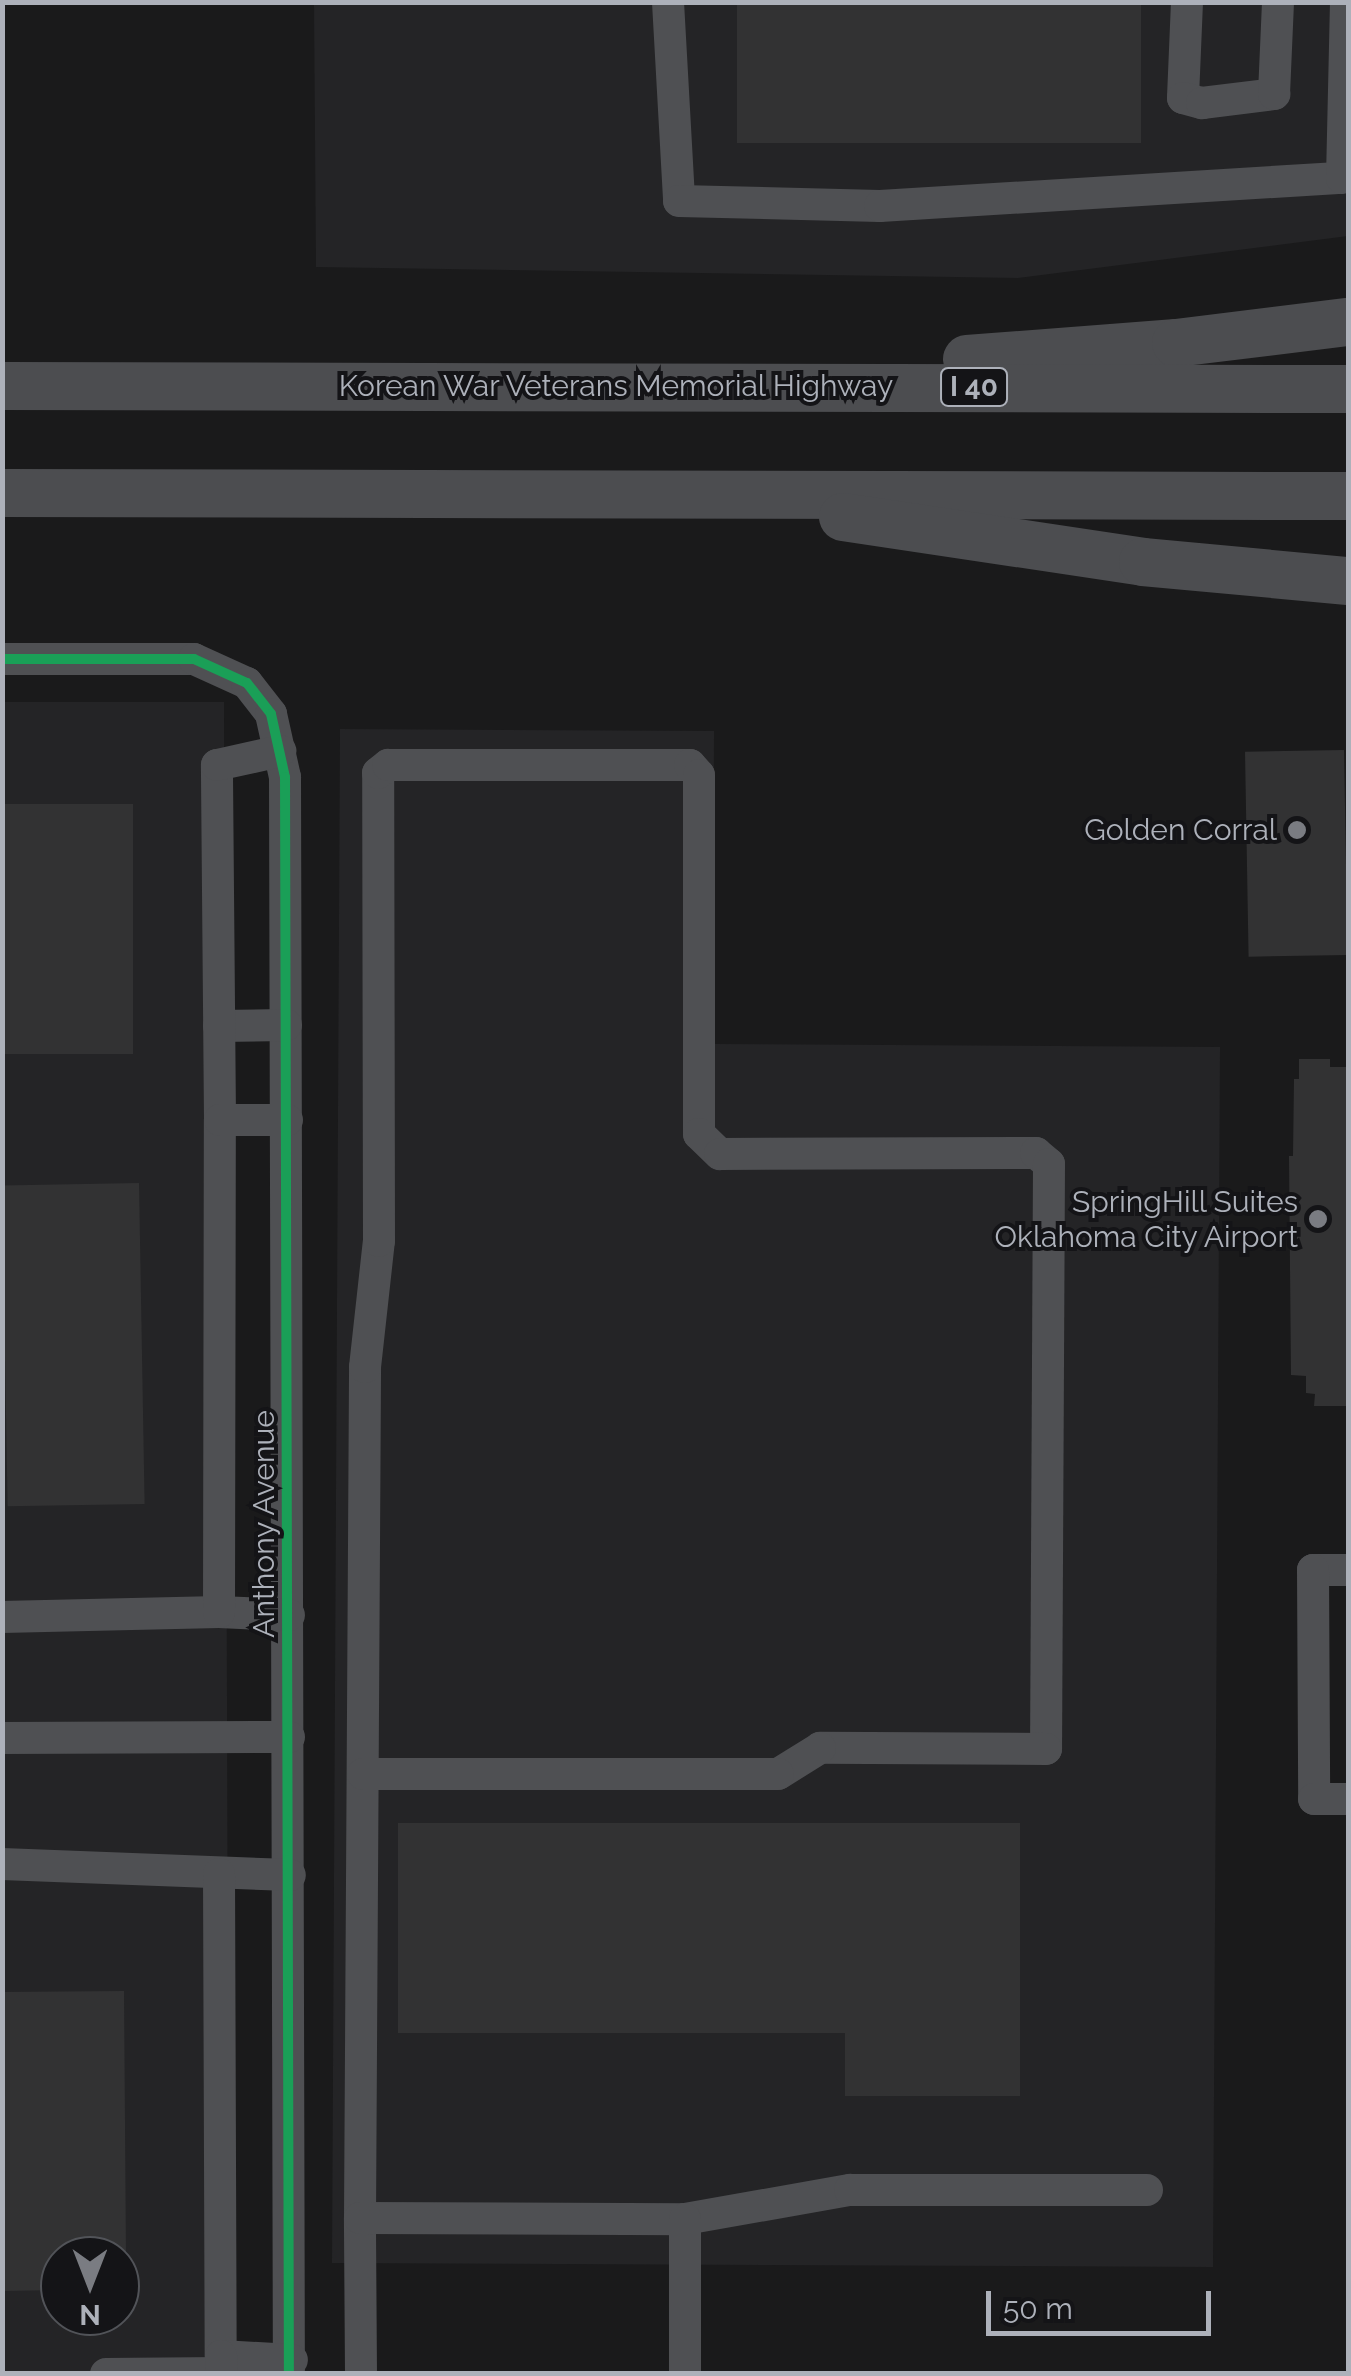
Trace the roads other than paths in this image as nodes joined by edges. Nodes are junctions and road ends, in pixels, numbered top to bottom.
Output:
1 (668, 2) edge
2 (1187, 2) edge
3 (1278, 2) edge
4 (1346, 2) edge
5 (1348, 322) edge
6 (600, 385) junction
7 (2, 386) edge
8 (1348, 388) edge
9 (2, 493) edge
10 (697, 493) junction
11 (1348, 496) edge
12 (1348, 581) edge
13 (2, 660) edge
14 (280, 751) junction
15 (286, 1025) junction
16 (219, 1026) junction
17 (220, 1120) junction
18 (287, 1120) junction
19 (1348, 1570) edge
20 (218, 1612) junction
21 (289, 1615) junction
22 (2, 1617) edge
23 (289, 1737) junction
24 (2, 1738) edge
25 (363, 1774) junction
26 (1348, 1799) edge
27 (2, 1864) edge
28 (218, 1874) junction
29 (290, 1874) junction
30 (1147, 2190) dead end
31 (360, 2218) junction
32 (684, 2219) junction
33 (221, 2356) junction
34 (290, 2367) edge
35 (106, 2374) edge
36 (361, 2374) edge
37 (685, 2374) edge

1 - 4 street
2 - 3 street
5 - 6 highway
6 - 7 highway, Korean War Veterans Memorial Highway / I 40
6 - 8 highway, Korean War Veterans Memorial Highway / I 40
9 - 10 highway
10 - 11 highway
10 - 12 highway
13 - 14 street, Anthony Avenue
14 - 15 street, Anthony Avenue
14 - 16 street
15 - 16 street
15 - 18 street, Anthony Avenue
16 - 17 street
17 - 18 street
17 - 20 street
18 - 21 street, Anthony Avenue
19 - 26 street
20 - 21 street
20 - 22 street
21 - 23 street, Anthony Avenue
23 - 24 street
23 - 29 street, Anthony Avenue
25 - 25 street
25 - 31 street
27 - 28 street
28 - 29 street
28 - 33 street
29 - 34 street, Anthony Avenue
30 - 32 street
31 - 32 street
31 - 36 street
32 - 37 street
33 - 34 street
33 - 35 street

